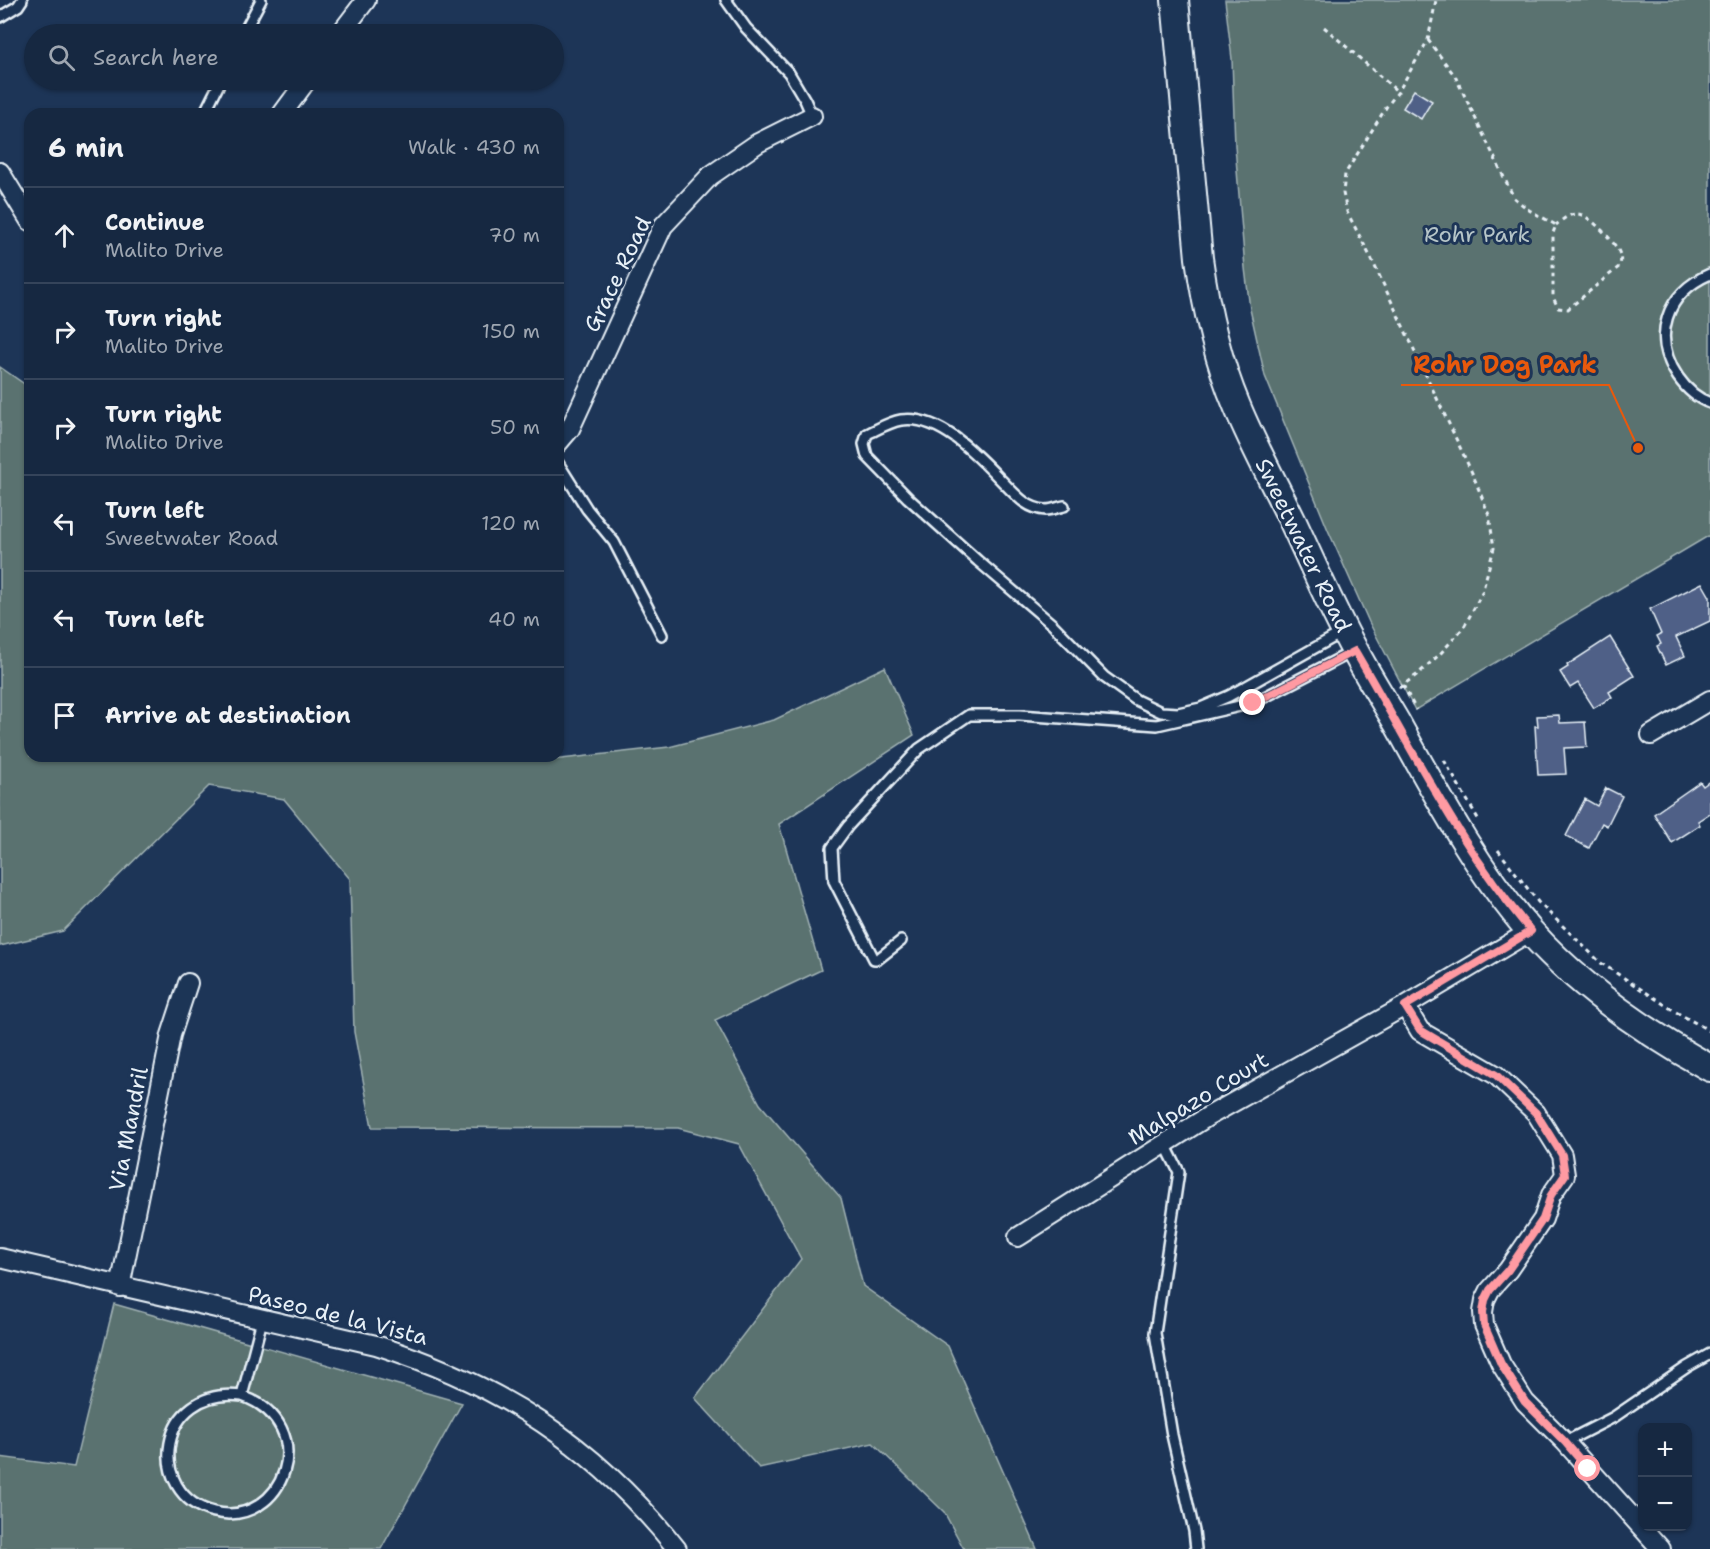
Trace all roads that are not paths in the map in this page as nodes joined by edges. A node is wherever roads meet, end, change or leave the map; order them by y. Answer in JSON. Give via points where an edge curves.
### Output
{"nodes":[{"id":1,"x":22,"y":0,"type":"edge"},
{"id":2,"x":261,"y":0,"type":"edge"},
{"id":3,"x":366,"y":0,"type":"edge"},
{"id":4,"x":726,"y":0,"type":"edge"},
{"id":5,"x":1175,"y":0,"type":"edge"},
{"id":6,"x":0,"y":17,"type":"edge"},
{"id":7,"x":248,"y":24,"type":"edge"},
{"id":8,"x":348,"y":24,"type":"edge"},
{"id":9,"x":216,"y":90,"type":"edge"},
{"id":10,"x":300,"y":90,"type":"edge"},
{"id":11,"x":207,"y":108,"type":"edge"},
{"id":12,"x":286,"y":108,"type":"edge"},
{"id":13,"x":812,"y":116,"type":"joint"},
{"id":14,"x":0,"y":172,"type":"edge"},
{"id":15,"x":24,"y":211,"type":"edge"},
{"id":16,"x":1710,"y":274,"type":"edge"},
{"id":17,"x":1710,"y":403,"type":"edge"},
{"id":18,"x":564,"y":436,"type":"edge"},
{"id":19,"x":564,"y":473,"type":"edge"},
{"id":20,"x":1064,"y":506,"type":"dead end"},
{"id":21,"x":662,"y":635,"type":"dead end"},
{"id":22,"x":1350,"y":641,"type":"junction"},
{"id":23,"x":1710,"y":700,"type":"edge"},
{"id":24,"x":1651,"y":735,"type":"dead end"},
{"id":25,"x":1531,"y":931,"type":"junction"},
{"id":26,"x":901,"y":941,"type":"dead end"},
{"id":27,"x":188,"y":983,"type":"dead end"},
{"id":28,"x":1405,"y":1006,"type":"junction"},
{"id":29,"x":1710,"y":1068,"type":"edge"},
{"id":30,"x":1165,"y":1144,"type":"junction"},
{"id":31,"x":1018,"y":1237,"type":"dead end"},
{"id":32,"x":0,"y":1258,"type":"edge"},
{"id":33,"x":120,"y":1287,"type":"junction"},
{"id":34,"x":262,"y":1320,"type":"junction"},
{"id":35,"x":1710,"y":1354,"type":"edge"},
{"id":36,"x":242,"y":1395,"type":"junction"},
{"id":37,"x":1565,"y":1442,"type":"junction"},
{"id":38,"x":677,"y":1549,"type":"edge"},
{"id":39,"x":1196,"y":1549,"type":"edge"},
{"id":40,"x":1661,"y":1549,"type":"edge"}],
"edges":[{"from":1,"to":6,"type":"lane"},
{"from":2,"to":7,"type":"lane"},
{"from":3,"to":8,"type":"street"},
{"from":4,"to":13,"type":"lane","via":[[746,28],[789,73]]},
{"from":5,"to":22,"type":"main road","name":"Sweetwater Road","via":[[1199,258],[1218,352],[1237,407]]},
{"from":9,"to":11,"type":"lane"},
{"from":10,"to":12,"type":"street"},
{"from":13,"to":18,"type":"street","name":"Grace Road","via":[[758,143],[710,176],[663,226]]},
{"from":14,"to":15,"type":"street"},
{"from":16,"to":17,"type":"lane","via":[[1694,281],[1675,300],[1665,339],[1670,365],[1684,386],[1698,399]]},
{"from":19,"to":21,"type":"lane","via":[[614,542]]},
{"from":20,"to":22,"type":"lane","via":[[1047,510],[1031,506],[952,434],[928,422],[903,420],[867,434],[867,456],[908,498],[1053,624],[1104,677],[1161,712],[1201,708]]},
{"from":22,"to":25,"type":"main road","name":"Sweetwater Road","via":[[1472,852]]},
{"from":22,"to":26,"type":"lane","via":[[1253,703],[1157,725],[969,715],[919,749],[832,848],[834,881],[874,959]]},
{"from":23,"to":24,"type":"street"},
{"from":25,"to":28,"type":"street","name":"Malpazo Court"},
{"from":25,"to":29,"type":"main road","name":"Sweetwater Road","via":[[1556,958],[1611,1003]]},
{"from":27,"to":33,"type":"street","name":"Via Mandril","via":[[171,1035]]},
{"from":28,"to":30,"type":"street","name":"Malpazo Court"},
{"from":28,"to":37,"type":"street","via":[[1420,1030],[1496,1075],[1512,1090],[1536,1113],[1562,1155],[1565,1175],[1551,1195],[1543,1219],[1490,1290],[1483,1312],[1484,1325],[1501,1364],[1525,1402]]},
{"from":30,"to":31,"type":"street","name":"Malpazo Court"},
{"from":30,"to":39,"type":"lane","via":[[1179,1172],[1155,1333]]},
{"from":32,"to":33,"type":"street","name":"Paseo de la Vista"},
{"from":33,"to":34,"type":"street","name":"Paseo de la Vista"},
{"from":34,"to":36,"type":"lane"},
{"from":34,"to":38,"type":"street","name":"Paseo de la Vista","via":[[418,1358],[513,1404],[603,1469]]},
{"from":35,"to":37,"type":"lane","via":[[1614,1417]]},
{"from":36,"to":36,"type":"lane","via":[[215,1395],[202,1400],[182,1416],[170,1440],[170,1466],[181,1491],[214,1512],[228,1514],[254,1508],[274,1491],[286,1467],[288,1454],[282,1428],[265,1407]]},
{"from":37,"to":40,"type":"street"}]}
